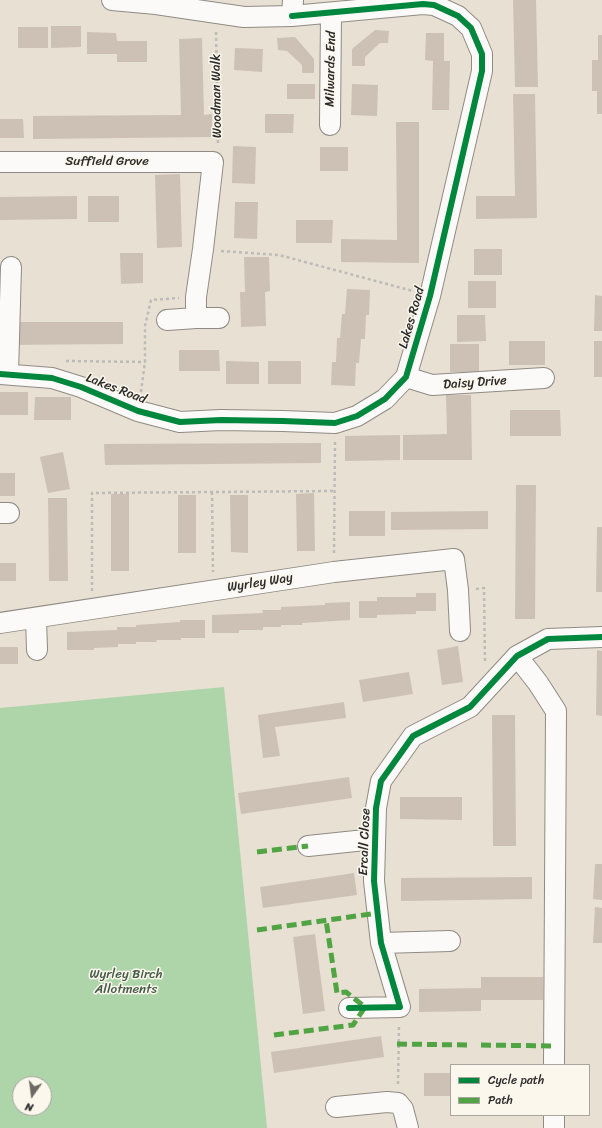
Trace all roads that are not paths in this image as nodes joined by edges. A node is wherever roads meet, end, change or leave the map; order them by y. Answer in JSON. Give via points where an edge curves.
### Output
{"nodes":[{"id":1,"x":112,"y":0,"type":"edge"},
{"id":2,"x":392,"y":4,"type":"edge"},
{"id":3,"x":293,"y":8,"type":"edge"},
{"id":4,"x":331,"y":13,"type":"junction"},
{"id":5,"x":330,"y":125,"type":"dead end"},
{"id":6,"x":0,"y":162,"type":"edge"},
{"id":7,"x":11,"y":267,"type":"dead end"},
{"id":8,"x":196,"y":318,"type":"junction"},
{"id":9,"x":219,"y":318,"type":"dead end"},
{"id":10,"x":167,"y":320,"type":"dead end"},
{"id":11,"x":4,"y":374,"type":"edge"},
{"id":12,"x":406,"y":377,"type":"junction"},
{"id":13,"x":544,"y":378,"type":"dead end"},
{"id":14,"x":36,"y":618,"type":"junction"},
{"id":15,"x":0,"y":623,"type":"edge"},
{"id":16,"x":460,"y":631,"type":"dead end"},
{"id":17,"x":602,"y":637,"type":"edge"},
{"id":18,"x":37,"y":650,"type":"dead end"},
{"id":19,"x":517,"y":656,"type":"junction"},
{"id":20,"x":375,"y":839,"type":"junction"},
{"id":21,"x":308,"y":846,"type":"dead end"},
{"id":22,"x":450,"y":941,"type":"dead end"},
{"id":23,"x":381,"y":943,"type":"junction"},
{"id":24,"x":349,"y":1008,"type":"dead end"},
{"id":25,"x":554,"y":1064,"type":"edge"},
{"id":26,"x":336,"y":1107,"type":"dead end"},
{"id":27,"x":554,"y":1116,"type":"edge"},
{"id":28,"x":408,"y":1128,"type":"edge"},
{"id":29,"x":554,"y":1128,"type":"edge"}],
"edges":[{"from":1,"to":3,"type":"street","name":"Lakes Road","via":[[244,17]]},
{"from":2,"to":4,"type":"street","name":"Lakes Road"},
{"from":2,"to":12,"type":"street","name":"Lakes Road","via":[[434,5],[458,16],[471,28],[482,54],[482,71],[430,296]]},
{"from":3,"to":4,"type":"street","name":"Lakes Road"},
{"from":4,"to":5,"type":"street","name":"Milwards End"},
{"from":6,"to":8,"type":"street","name":"Suffield Grove","via":[[213,162],[196,297]]},
{"from":7,"to":11,"type":"street"},
{"from":8,"to":9,"type":"street"},
{"from":8,"to":10,"type":"street"},
{"from":11,"to":12,"type":"street","name":"Lakes Road","via":[[52,378],[138,411],[180,422],[237,420],[335,423],[357,416],[385,399]]},
{"from":12,"to":13,"type":"street","name":"Daisy Drive","via":[[432,385]]},
{"from":14,"to":15,"type":"street","name":"Wyrley Way"},
{"from":14,"to":16,"type":"street","name":"Wyrley Way","via":[[334,572],[454,559]]},
{"from":14,"to":18,"type":"street"},
{"from":17,"to":19,"type":"street","name":"Ercall Close","via":[[548,639]]},
{"from":19,"to":20,"type":"street","name":"Ercall Close","via":[[470,707],[413,736],[381,781],[376,808]]},
{"from":19,"to":25,"type":"street","via":[[556,711]]},
{"from":20,"to":21,"type":"street"},
{"from":20,"to":23,"type":"street","name":"Ercall Close","via":[[374,881]]},
{"from":22,"to":23,"type":"street"},
{"from":23,"to":24,"type":"street","name":"Ercall Close","via":[[400,1007]]},
{"from":26,"to":28,"type":"street","via":[[398,1103],[404,1109]]},
{"from":27,"to":29,"type":"street"}]}
